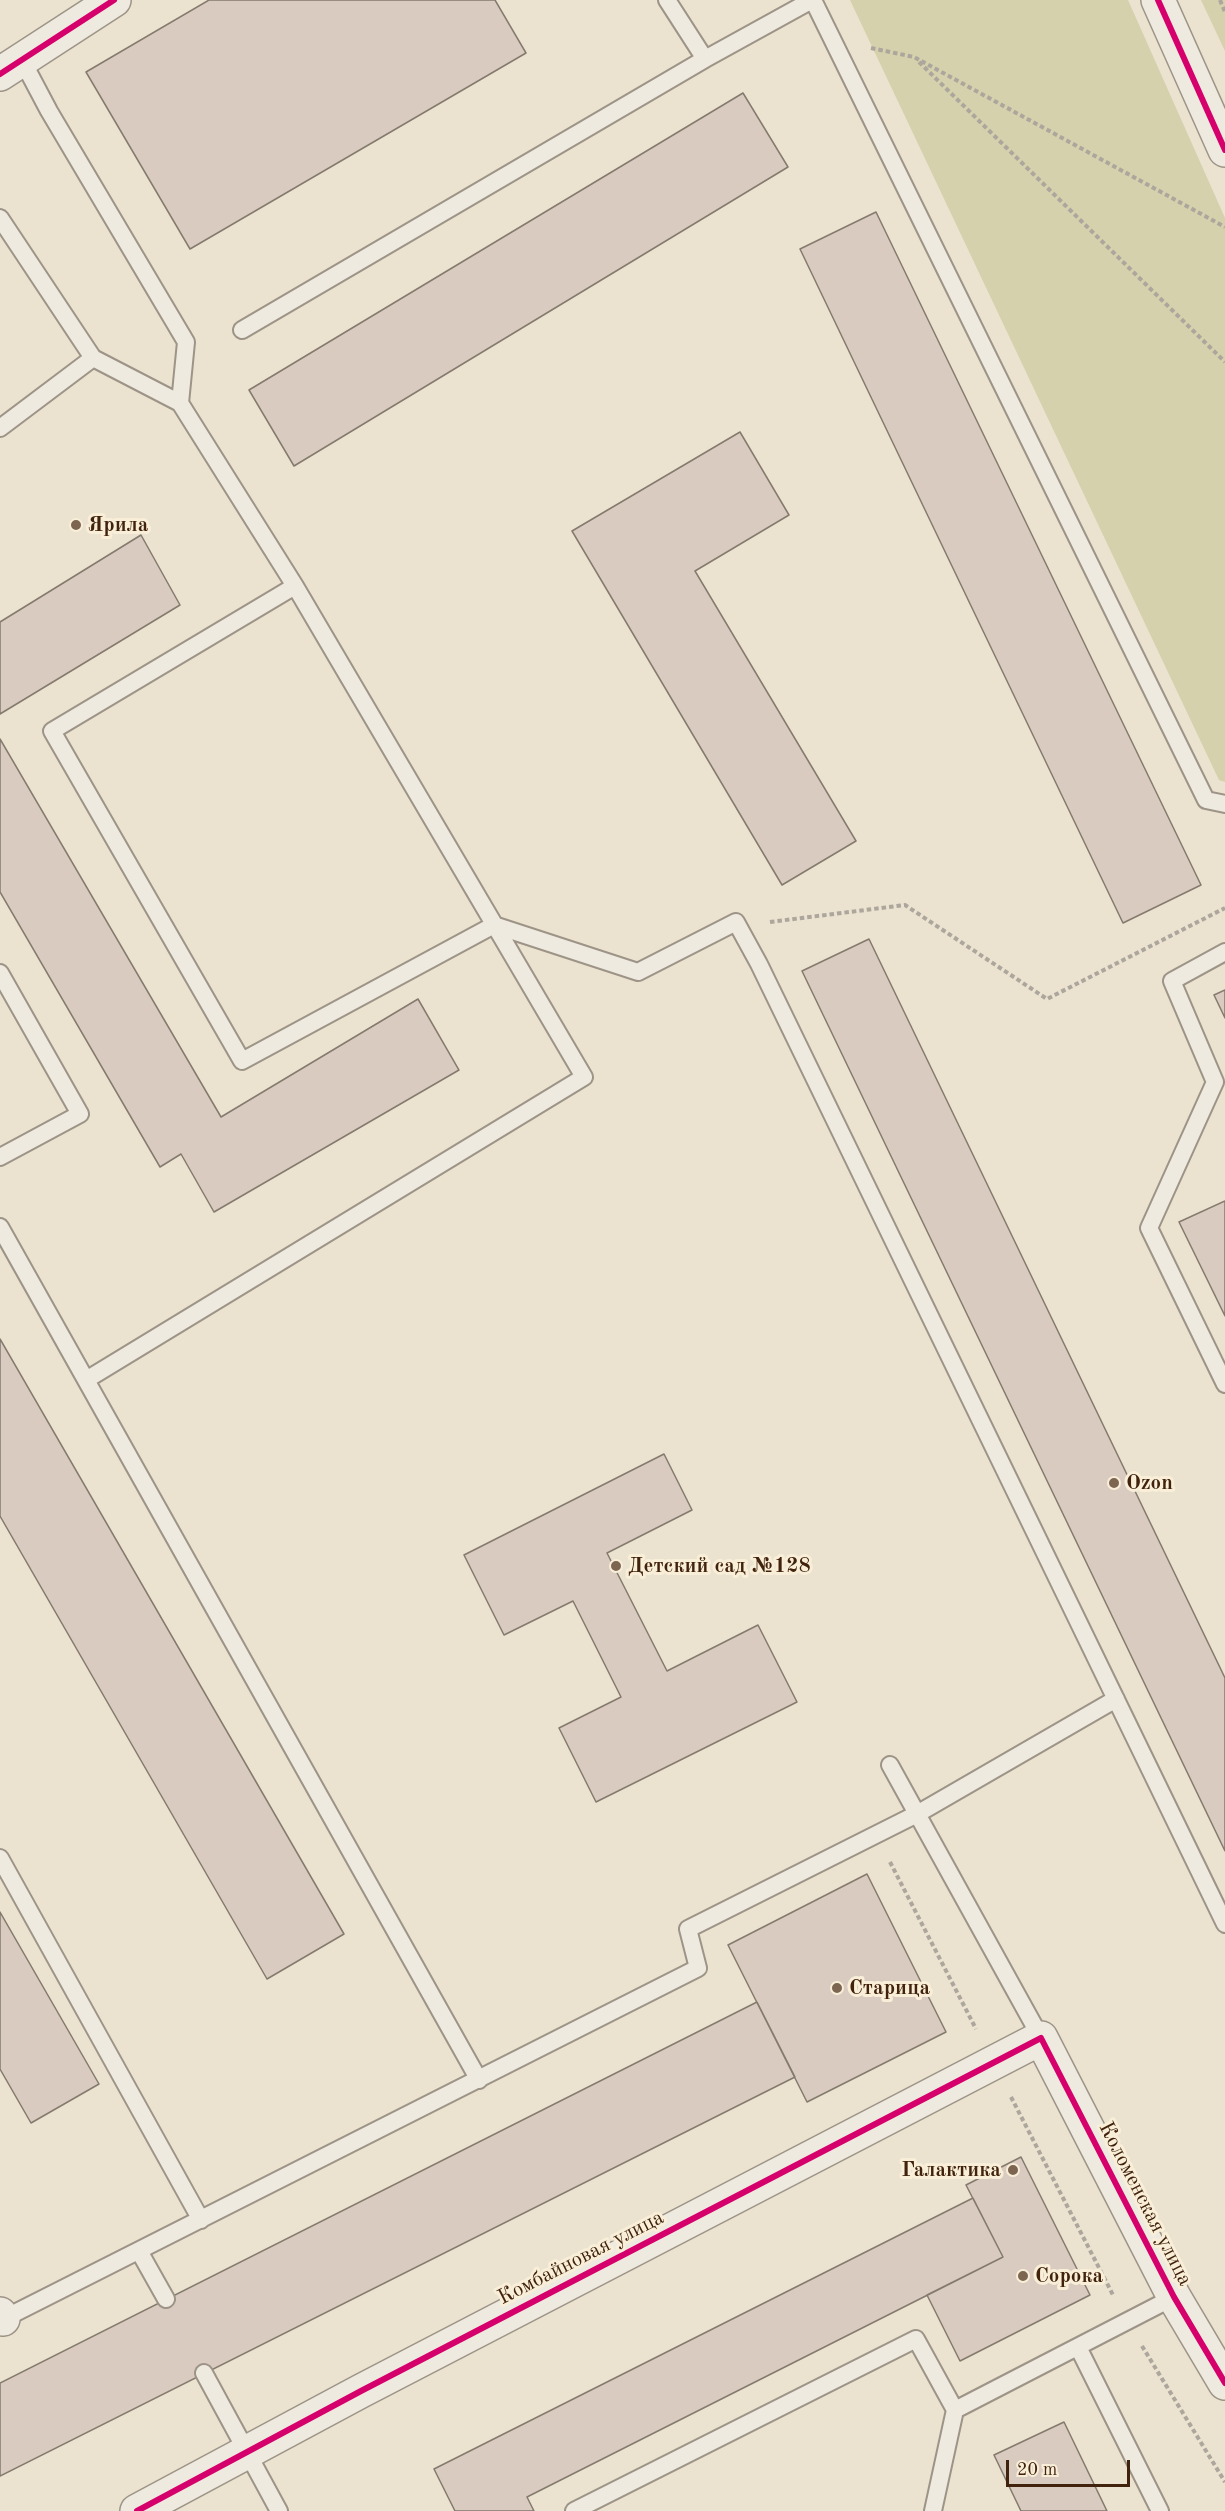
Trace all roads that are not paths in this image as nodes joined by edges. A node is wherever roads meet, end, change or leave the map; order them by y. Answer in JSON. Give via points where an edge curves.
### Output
{"nodes":[{"id":1,"x":114,"y":0,"type":"edge"},
{"id":2,"x":667,"y":0,"type":"edge"},
{"id":3,"x":812,"y":0,"type":"edge"},
{"id":4,"x":1158,"y":0,"type":"edge"},
{"id":5,"x":705,"y":58,"type":"junction"},
{"id":6,"x":11,"y":67,"type":"edge"},
{"id":7,"x":1225,"y":150,"type":"edge"},
{"id":8,"x":0,"y":218,"type":"edge"},
{"id":9,"x":242,"y":330,"type":"dead end"},
{"id":10,"x":93,"y":358,"type":"junction"},
{"id":11,"x":180,"y":403,"type":"junction"},
{"id":12,"x":0,"y":428,"type":"edge"},
{"id":13,"x":295,"y":586,"type":"junction"},
{"id":14,"x":1225,"y":804,"type":"edge"},
{"id":15,"x":494,"y":925,"type":"junction"},
{"id":16,"x":1225,"y":952,"type":"edge"},
{"id":17,"x":0,"y":973,"type":"edge"},
{"id":18,"x":0,"y":1158,"type":"edge"},
{"id":19,"x":0,"y":1227,"type":"edge"},
{"id":20,"x":86,"y":1380,"type":"junction"},
{"id":21,"x":1225,"y":1383,"type":"edge"},
{"id":22,"x":1116,"y":1699,"type":"junction"},
{"id":23,"x":891,"y":1765,"type":"dead end"},
{"id":24,"x":917,"y":1814,"type":"junction"},
{"id":25,"x":0,"y":1858,"type":"edge"},
{"id":26,"x":1225,"y":1924,"type":"edge"},
{"id":27,"x":1041,"y":2038,"type":"junction"},
{"id":28,"x":479,"y":2080,"type":"junction"},
{"id":29,"x":201,"y":2220,"type":"junction"},
{"id":30,"x":139,"y":2251,"type":"junction"},
{"id":31,"x":1174,"y":2297,"type":"junction"},
{"id":32,"x":166,"y":2299,"type":"dead end"},
{"id":33,"x":1,"y":2317,"type":"edge"},
{"id":34,"x":1078,"y":2347,"type":"junction"},
{"id":35,"x":204,"y":2373,"type":"dead end"},
{"id":36,"x":1225,"y":2383,"type":"edge"},
{"id":37,"x":954,"y":2410,"type":"junction"},
{"id":38,"x":249,"y":2452,"type":"junction"},
{"id":39,"x":151,"y":2507,"type":"edge"},
{"id":40,"x":279,"y":2511,"type":"edge"},
{"id":41,"x":574,"y":2511,"type":"edge"},
{"id":42,"x":933,"y":2511,"type":"edge"},
{"id":43,"x":1160,"y":2511,"type":"edge"}],
"edges":[{"from":1,"to":6,"type":"street"},
{"from":2,"to":5,"type":"lane"},
{"from":3,"to":5,"type":"lane"},
{"from":3,"to":14,"type":"lane","via":[[1206,800]]},
{"from":4,"to":7,"type":"street"},
{"from":5,"to":9,"type":"lane"},
{"from":6,"to":11,"type":"lane","via":[[49,111],[186,342]]},
{"from":8,"to":10,"type":"lane"},
{"from":10,"to":11,"type":"lane"},
{"from":10,"to":12,"type":"lane"},
{"from":11,"to":13,"type":"lane"},
{"from":13,"to":15,"type":"lane"},
{"from":13,"to":15,"type":"lane","via":[[52,731],[242,1061]]},
{"from":15,"to":20,"type":"lane","via":[[584,1077]]},
{"from":15,"to":22,"type":"lane","via":[[638,972],[736,922]]},
{"from":16,"to":21,"type":"lane","via":[[1172,981],[1215,1082],[1149,1228]]},
{"from":17,"to":18,"type":"lane","via":[[80,1114]]},
{"from":19,"to":20,"type":"lane"},
{"from":20,"to":28,"type":"lane"},
{"from":22,"to":24,"type":"lane"},
{"from":22,"to":26,"type":"lane"},
{"from":23,"to":24,"type":"lane"},
{"from":24,"to":27,"type":"lane"},
{"from":24,"to":28,"type":"lane","via":[[688,1929],[698,1968]]},
{"from":25,"to":29,"type":"lane"},
{"from":27,"to":31,"type":"street","name":"Коломенская улица"},
{"from":27,"to":38,"type":"street","name":"Комбайновая улица"},
{"from":28,"to":29,"type":"lane"},
{"from":29,"to":30,"type":"lane"},
{"from":30,"to":32,"type":"lane"},
{"from":30,"to":33,"type":"lane"},
{"from":31,"to":34,"type":"lane"},
{"from":31,"to":36,"type":"street","name":"Коломенская улица"},
{"from":34,"to":37,"type":"lane"},
{"from":34,"to":43,"type":"lane"},
{"from":35,"to":38,"type":"lane"},
{"from":37,"to":41,"type":"lane","via":[[916,2339]]},
{"from":37,"to":42,"type":"lane"},
{"from":38,"to":39,"type":"street","name":"Комбайновая улица"},
{"from":38,"to":40,"type":"lane"}]}
